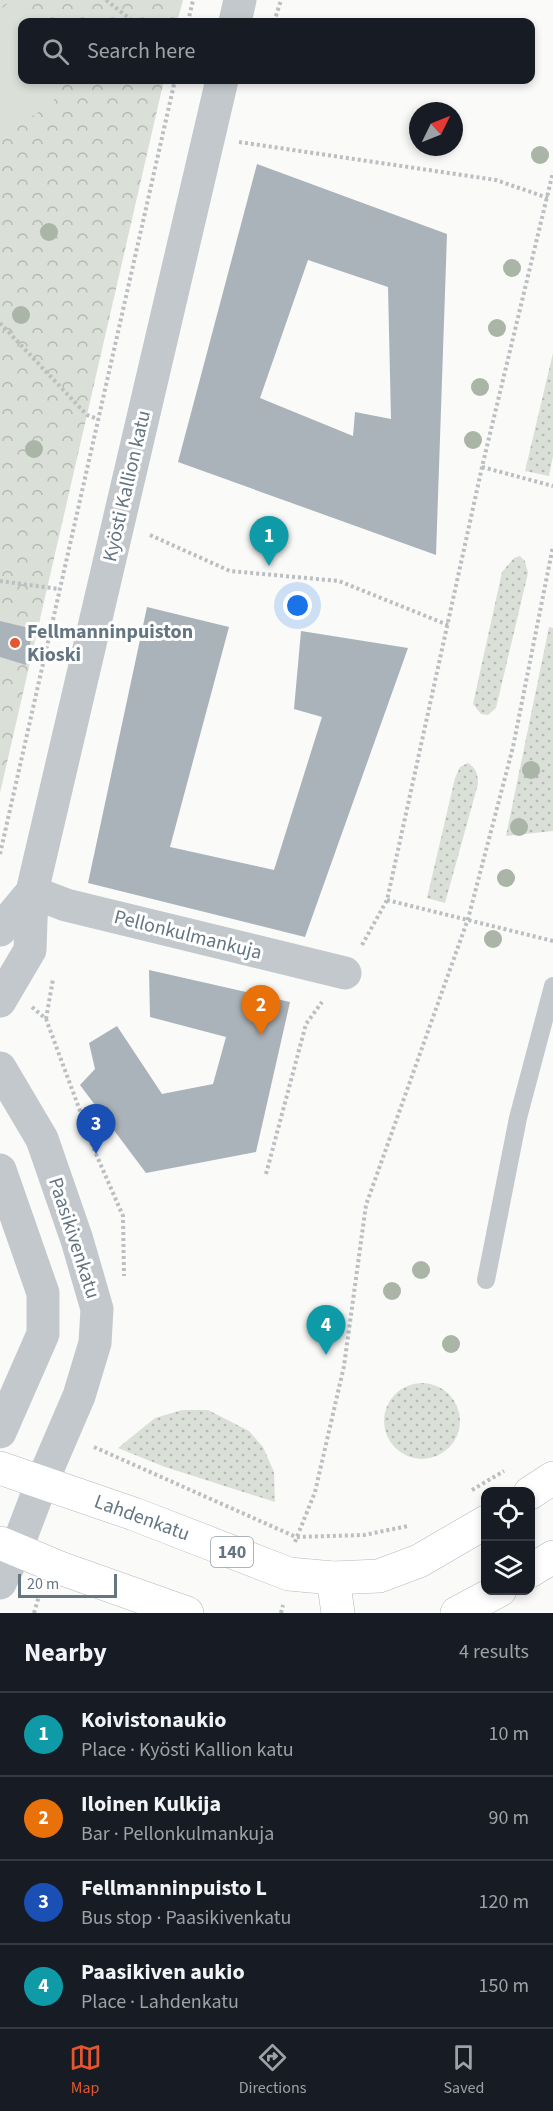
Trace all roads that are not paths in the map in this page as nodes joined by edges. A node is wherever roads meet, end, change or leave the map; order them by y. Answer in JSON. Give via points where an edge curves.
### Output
{"nodes":[{"id":1,"x":240,"y":0,"type":"edge"},
{"id":2,"x":236,"y":18,"type":"edge"},
{"id":3,"x":221,"y":84,"type":"edge"},
{"id":4,"x":32,"y":892,"type":"junction"},
{"id":5,"x":0,"y":930,"type":"edge"},
{"id":6,"x":345,"y":973,"type":"road end"},
{"id":7,"x":553,"y":986,"type":"edge"},
{"id":8,"x":0,"y":1001,"type":"edge"},
{"id":9,"x":0,"y":1068,"type":"edge"},
{"id":10,"x":0,"y":1170,"type":"edge"},
{"id":11,"x":486,"y":1280,"type":"dead end"},
{"id":12,"x":0,"y":1432,"type":"edge"},
{"id":13,"x":0,"y":1468,"type":"edge"},
{"id":14,"x":553,"y":1478,"type":"edge"},
{"id":15,"x":42,"y":1482,"type":"junction"},
{"id":16,"x":535,"y":1490,"type":"edge"},
{"id":17,"x":481,"y":1525,"type":"edge"},
{"id":18,"x":8,"y":1547,"type":"edge"},
{"id":19,"x":553,"y":1557,"type":"edge"},
{"id":20,"x":535,"y":1568,"type":"edge"},
{"id":21,"x":333,"y":1578,"type":"junction"},
{"id":22,"x":0,"y":1582,"type":"edge"},
{"id":23,"x":491,"y":1595,"type":"edge"},
{"id":24,"x":180,"y":1610,"type":"edge"},
{"id":25,"x":338,"y":1613,"type":"edge"},
{"id":26,"x":457,"y":1613,"type":"edge"}],
"edges":[{"from":1,"to":2,"type":"street"},
{"from":3,"to":4,"type":"street","name":"Kyösti Kallion katu"},
{"from":4,"to":5,"type":"street","name":"Kyösti Kallion katu"},
{"from":4,"to":6,"type":"street","name":"Pellonkulmankuja","via":[[77,908]]},
{"from":4,"to":8,"type":"street","name":"Kyösti Kallion katu","via":[[30,950]]},
{"from":7,"to":11,"type":"lane","via":[[518,1118]]},
{"from":9,"to":15,"type":"street","name":"Paasikivenkatu","via":[[42,1139],[97,1309],[95,1344],[79,1396]]},
{"from":10,"to":12,"type":"street","via":[[43,1293],[43,1334]]},
{"from":13,"to":15,"type":"main road","name":"Lahdenkatu","number":"140"},
{"from":14,"to":16,"type":"main road"},
{"from":15,"to":18,"type":"street","name":"Paasikivenkatu"},
{"from":15,"to":21,"type":"main road","name":"Lahdenkatu","number":"140","via":[[289,1574]]},
{"from":17,"to":21,"type":"main road","name":"Lahdenkatu","number":"140","via":[[419,1561],[379,1576]]},
{"from":18,"to":22,"type":"street","name":"Paasikivenkatu"},
{"from":18,"to":24,"type":"main road","via":[[50,1580]]},
{"from":19,"to":20,"type":"main road"},
{"from":21,"to":25,"type":"main road"},
{"from":23,"to":26,"type":"main road"}]}
